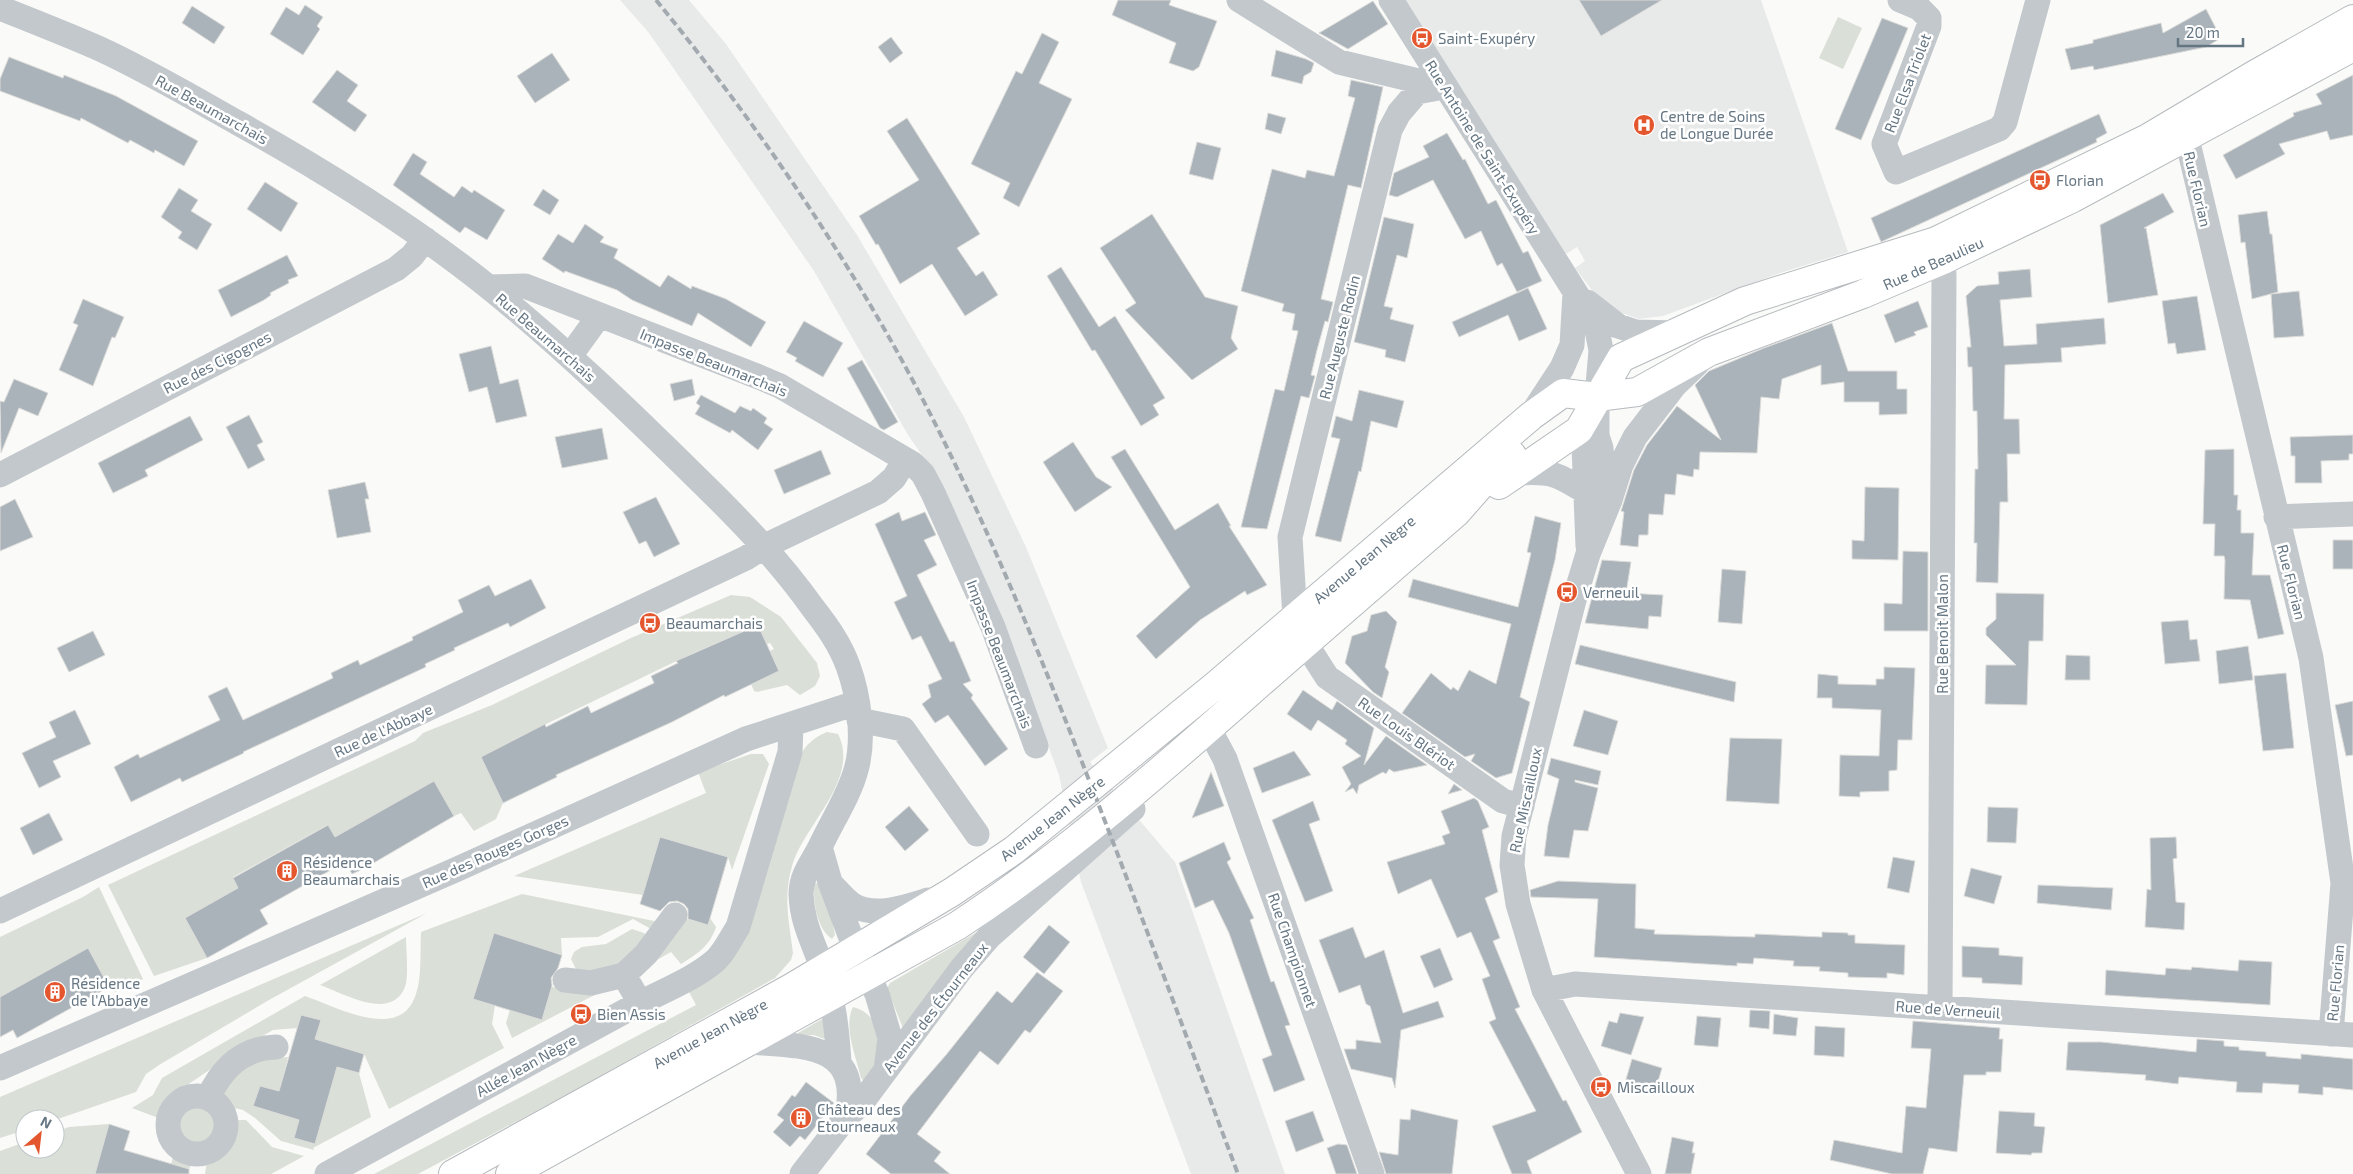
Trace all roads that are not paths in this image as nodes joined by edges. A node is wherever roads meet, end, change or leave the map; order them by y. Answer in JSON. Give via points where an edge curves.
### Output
{"nodes":[{"id":1,"x":1240,"y":0,"type":"edge"},
{"id":2,"x":1391,"y":0,"type":"edge"},
{"id":3,"x":1900,"y":0,"type":"edge"},
{"id":4,"x":2038,"y":0,"type":"edge"},
{"id":5,"x":0,"y":8,"type":"edge"},
{"id":6,"x":2353,"y":19,"type":"edge"},
{"id":7,"x":1420,"y":46,"type":"junction"},
{"id":8,"x":2353,"y":47,"type":"edge"},
{"id":9,"x":1338,"y":62,"type":"junction"},
{"id":10,"x":1444,"y":87,"type":"junction"},
{"id":11,"x":2184,"y":128,"type":"junction"},
{"id":12,"x":424,"y":239,"type":"junction"},
{"id":13,"x":1932,"y":249,"type":"junction"},
{"id":14,"x":489,"y":287,"type":"junction"},
{"id":15,"x":1575,"y":293,"type":"junction"},
{"id":16,"x":598,"y":316,"type":"junction"},
{"id":17,"x":1677,"y":333,"type":"junction"},
{"id":18,"x":1708,"y":352,"type":"junction"},
{"id":19,"x":570,"y":356,"type":"junction"},
{"id":20,"x":1596,"y":397,"type":"junction"},
{"id":21,"x":1531,"y":416,"type":"junction"},
{"id":22,"x":905,"y":460,"type":"junction"},
{"id":23,"x":1518,"y":472,"type":"junction"},
{"id":24,"x":0,"y":475,"type":"edge"},
{"id":25,"x":1586,"y":492,"type":"junction"},
{"id":26,"x":1610,"y":500,"type":"junction"},
{"id":27,"x":1456,"y":513,"type":"junction"},
{"id":28,"x":2353,"y":514,"type":"edge"},
{"id":29,"x":2276,"y":517,"type":"junction"},
{"id":30,"x":1598,"y":529,"type":"junction"},
{"id":31,"x":765,"y":546,"type":"junction"},
{"id":32,"x":1588,"y":554,"type":"junction"},
{"id":33,"x":1295,"y":618,"type":"junction"},
{"id":34,"x":1306,"y":644,"type":"junction"},
{"id":35,"x":857,"y":712,"type":"junction"},
{"id":36,"x":791,"y":725,"type":"junction"},
{"id":37,"x":1209,"y":729,"type":"junction"},
{"id":38,"x":1036,"y":746,"type":"dead end"},
{"id":39,"x":1165,"y":767,"type":"junction"},
{"id":40,"x":1522,"y":806,"type":"junction"},
{"id":41,"x":977,"y":834,"type":"dead end"},
{"id":42,"x":820,"y":847,"type":"junction"},
{"id":43,"x":830,"y":882,"type":"junction"},
{"id":44,"x":952,"y":892,"type":"junction"},
{"id":45,"x":0,"y":911,"type":"edge"},
{"id":46,"x":675,"y":915,"type":"dead end"},
{"id":47,"x":857,"y":949,"type":"junction"},
{"id":48,"x":823,"y":969,"type":"junction"},
{"id":49,"x":624,"y":975,"type":"junction"},
{"id":50,"x":869,"y":975,"type":"junction"},
{"id":51,"x":565,"y":980,"type":"dead end"},
{"id":52,"x":1544,"y":990,"type":"junction"},
{"id":53,"x":831,"y":997,"type":"junction"},
{"id":54,"x":640,"y":1003,"type":"junction"},
{"id":55,"x":1940,"y":1008,"type":"junction"},
{"id":56,"x":2342,"y":1034,"type":"edge"},
{"id":57,"x":750,"y":1042,"type":"junction"},
{"id":58,"x":276,"y":1047,"type":"dead end"},
{"id":59,"x":840,"y":1062,"type":"junction"},
{"id":60,"x":0,"y":1068,"type":"edge"},
{"id":61,"x":886,"y":1070,"type":"junction"},
{"id":62,"x":208,"y":1098,"type":"junction"},
{"id":63,"x":847,"y":1116,"type":"junction"},
{"id":64,"x":198,"y":1164,"type":"edge"},
{"id":65,"x":327,"y":1174,"type":"edge"},
{"id":66,"x":453,"y":1174,"type":"edge"},
{"id":67,"x":510,"y":1174,"type":"edge"},
{"id":68,"x":802,"y":1174,"type":"edge"},
{"id":69,"x":1372,"y":1174,"type":"edge"},
{"id":70,"x":1639,"y":1174,"type":"edge"}],
"edges":[{"from":1,"to":9,"type":"street"},
{"from":2,"to":7,"type":"street","name":"Rue Antoine de Saint-Exupéry"},
{"from":3,"to":4,"type":"street","name":"Rue Elsa Triolet","via":[[1919,8],[1929,18],[1929,26],[1884,144],[1896,172],[1999,129],[2005,122]]},
{"from":5,"to":12,"type":"street","name":"Rue Beaumarchais","via":[[98,48],[168,83],[284,149]]},
{"from":6,"to":11,"type":"main road","name":"Rue de Beaulieu"},
{"from":7,"to":9,"type":"street","via":[[1408,56],[1389,64]]},
{"from":7,"to":10,"type":"street","name":"Rue Antoine de Saint-Exupéry"},
{"from":8,"to":11,"type":"main road","name":"Rue de Beaulieu"},
{"from":9,"to":10,"type":"street"},
{"from":10,"to":15,"type":"street","name":"Rue Antoine de Saint-Exupéry"},
{"from":10,"to":33,"type":"street","name":"Rue Auguste Rodin","via":[[1417,92],[1399,113],[1390,130],[1290,537]]},
{"from":11,"to":13,"type":"main road","name":"Rue de Beaulieu","via":[[2073,198]]},
{"from":11,"to":29,"type":"street","name":"Rue Florian"},
{"from":12,"to":14,"type":"street","name":"Rue Beaumarchais"},
{"from":12,"to":24,"type":"street","name":"Rue des Cigognes","via":[[412,256],[396,269]]},
{"from":13,"to":17,"type":"main road","name":"Rue de Beaulieu","via":[[1745,301]]},
{"from":13,"to":18,"type":"main road","name":"Rue de Beaulieu","via":[[1863,294]]},
{"from":13,"to":20,"type":"main road","via":[[1759,316],[1673,354]]},
{"from":13,"to":55,"type":"street","name":"Rue Benoit Malon"},
{"from":14,"to":16,"type":"street","name":"Impasse Beaumarchais","via":[[525,286]]},
{"from":14,"to":19,"type":"street","name":"Rue Beaumarchais"},
{"from":15,"to":17,"type":"street","name":"Rue de Beaulieu","via":[[1618,326],[1636,332]]},
{"from":15,"to":20,"type":"street","name":"Rue Antoine de Saint-Exupéry","via":[[1596,325],[1601,350]]},
{"from":15,"to":21,"type":"street","via":[[1572,345],[1562,368]]},
{"from":16,"to":19,"type":"street"},
{"from":16,"to":22,"type":"street","name":"Impasse Beaumarchais","via":[[780,386]]},
{"from":17,"to":20,"type":"main road","name":"Rue de Beaulieu","via":[[1621,358]]},
{"from":18,"to":20,"type":"main road","name":"Rue de Beaulieu","via":[[1637,392]]},
{"from":18,"to":26,"type":"street","via":[[1676,385],[1635,437]]},
{"from":19,"to":31,"type":"street","name":"Rue Beaumarchais"},
{"from":20,"to":21,"type":"main road","name":"Avenue Jean Nègre","via":[[1562,394]]},
{"from":20,"to":23,"type":"main road","name":"Avenue Jean Nègre","via":[[1579,430]]},
{"from":20,"to":25,"type":"street","via":[[1584,446]]},
{"from":20,"to":26,"type":"street","via":[[1613,424],[1616,442]]},
{"from":20,"to":27,"type":"main road","name":"Avenue Jean Nègre","via":[[1560,412],[1492,472]]},
{"from":20,"to":30,"type":"street","via":[[1603,476]]},
{"from":21,"to":33,"type":"main road","name":"Avenue Jean Nègre"},
{"from":22,"to":31,"type":"street","via":[[894,478],[878,492]]},
{"from":22,"to":38,"type":"street","name":"Impasse Beaumarchais","via":[[923,474],[933,493],[993,627]]},
{"from":23,"to":25,"type":"street","via":[[1545,472],[1559,476]]},
{"from":23,"to":27,"type":"main road","name":"Avenue Jean Nègre"},
{"from":25,"to":32,"type":"street"},
{"from":26,"to":30,"type":"street","name":"Rue Miscailloux"},
{"from":27,"to":34,"type":"main road","name":"Avenue Jean Nègre"},
{"from":28,"to":29,"type":"street"},
{"from":29,"to":56,"type":"street","name":"Rue Florian","via":[[2311,658],[2343,883]]},
{"from":30,"to":32,"type":"street","name":"Rue Miscailloux"},
{"from":31,"to":35,"type":"street","name":"Rue Beaumarchais","via":[[832,634],[848,667]]},
{"from":31,"to":45,"type":"street","name":"Rue de l'Abbaye","via":[[746,558]]},
{"from":32,"to":40,"type":"street","name":"Rue Miscailloux"},
{"from":33,"to":44,"type":"main road","name":"Avenue Jean Nègre","via":[[1077,800],[1014,850]]},
{"from":34,"to":37,"type":"main road","name":"Avenue Jean Nègre"},
{"from":34,"to":40,"type":"street","name":"Rue Louis Blériot","via":[[1327,677],[1504,801]]},
{"from":35,"to":36,"type":"street","name":"Rue des Rouges Gorges"},
{"from":35,"to":41,"type":"street","via":[[903,729]]},
{"from":35,"to":42,"type":"street","name":"Rue Beaumarchais","via":[[861,738],[857,770]]},
{"from":36,"to":54,"type":"street","name":"Allée Jean Nègre","via":[[790,752],[738,927],[715,960],[684,982]]},
{"from":36,"to":60,"type":"street","name":"Rue des Rouges Gorges","via":[[746,740]]},
{"from":37,"to":39,"type":"main road","name":"Avenue Jean Nègre"},
{"from":37,"to":69,"type":"street","name":"Rue Championnet","via":[[1226,759]]},
{"from":39,"to":50,"type":"main road","name":"Avenue Jean Nègre","via":[[1064,851],[1011,890],[957,926]]},
{"from":39,"to":61,"type":"street","name":"Avenue des Étourneaux","via":[[1130,812],[989,937]]},
{"from":40,"to":52,"type":"street","name":"Rue Miscailloux","via":[[1514,836],[1512,866],[1518,904]]},
{"from":42,"to":43,"type":"street"},
{"from":42,"to":48,"type":"street","name":"Rue Beaumarchais","via":[[805,871],[801,891],[806,928]]},
{"from":43,"to":44,"type":"street","via":[[852,905],[870,910],[898,909]]},
{"from":43,"to":47,"type":"street"},
{"from":44,"to":47,"type":"main road","name":"Avenue Jean Nègre"},
{"from":46,"to":49,"type":"street","via":[[646,954]]},
{"from":47,"to":48,"type":"main road","name":"Avenue Jean Nègre"},
{"from":47,"to":50,"type":"street"},
{"from":48,"to":53,"type":"street","name":"Rue Beaumarchais"},
{"from":48,"to":66,"type":"main road","name":"Avenue Jean Nègre"},
{"from":49,"to":51,"type":"street","via":[[592,983]]},
{"from":49,"to":54,"type":"street"},
{"from":50,"to":53,"type":"main road","name":"Avenue Jean Nègre"},
{"from":50,"to":61,"type":"street","via":[[890,1038]]},
{"from":52,"to":55,"type":"street","name":"Rue de Verneuil","via":[[1575,984]]},
{"from":52,"to":70,"type":"street","name":"Rue Miscailloux"},
{"from":53,"to":57,"type":"main road","name":"Avenue Jean Nègre"},
{"from":53,"to":59,"type":"street","name":"Rue Beaumarchais"},
{"from":54,"to":65,"type":"street","name":"Allée Jean Nègre"},
{"from":55,"to":56,"type":"street","name":"Rue de Verneuil"},
{"from":57,"to":59,"type":"street","via":[[812,1049]]},
{"from":57,"to":67,"type":"main road","name":"Avenue Jean Nègre"},
{"from":58,"to":62,"type":"street","via":[[260,1047],[225,1069]]},
{"from":59,"to":63,"type":"street","name":"Rue Beaumarchais","via":[[849,1080],[851,1097]]},
{"from":61,"to":63,"type":"street","name":"Avenue des Étourneaux","via":[[860,1105]]},
{"from":62,"to":64,"type":"street","via":[[222,1110],[226,1128],[217,1146]]},
{"from":62,"to":64,"type":"street","via":[[190,1096],[181,1100],[174,1106],[168,1124],[169,1133],[180,1149],[189,1153]]},
{"from":63,"to":68,"type":"street","name":"Avenue des Étourneaux"}]}
